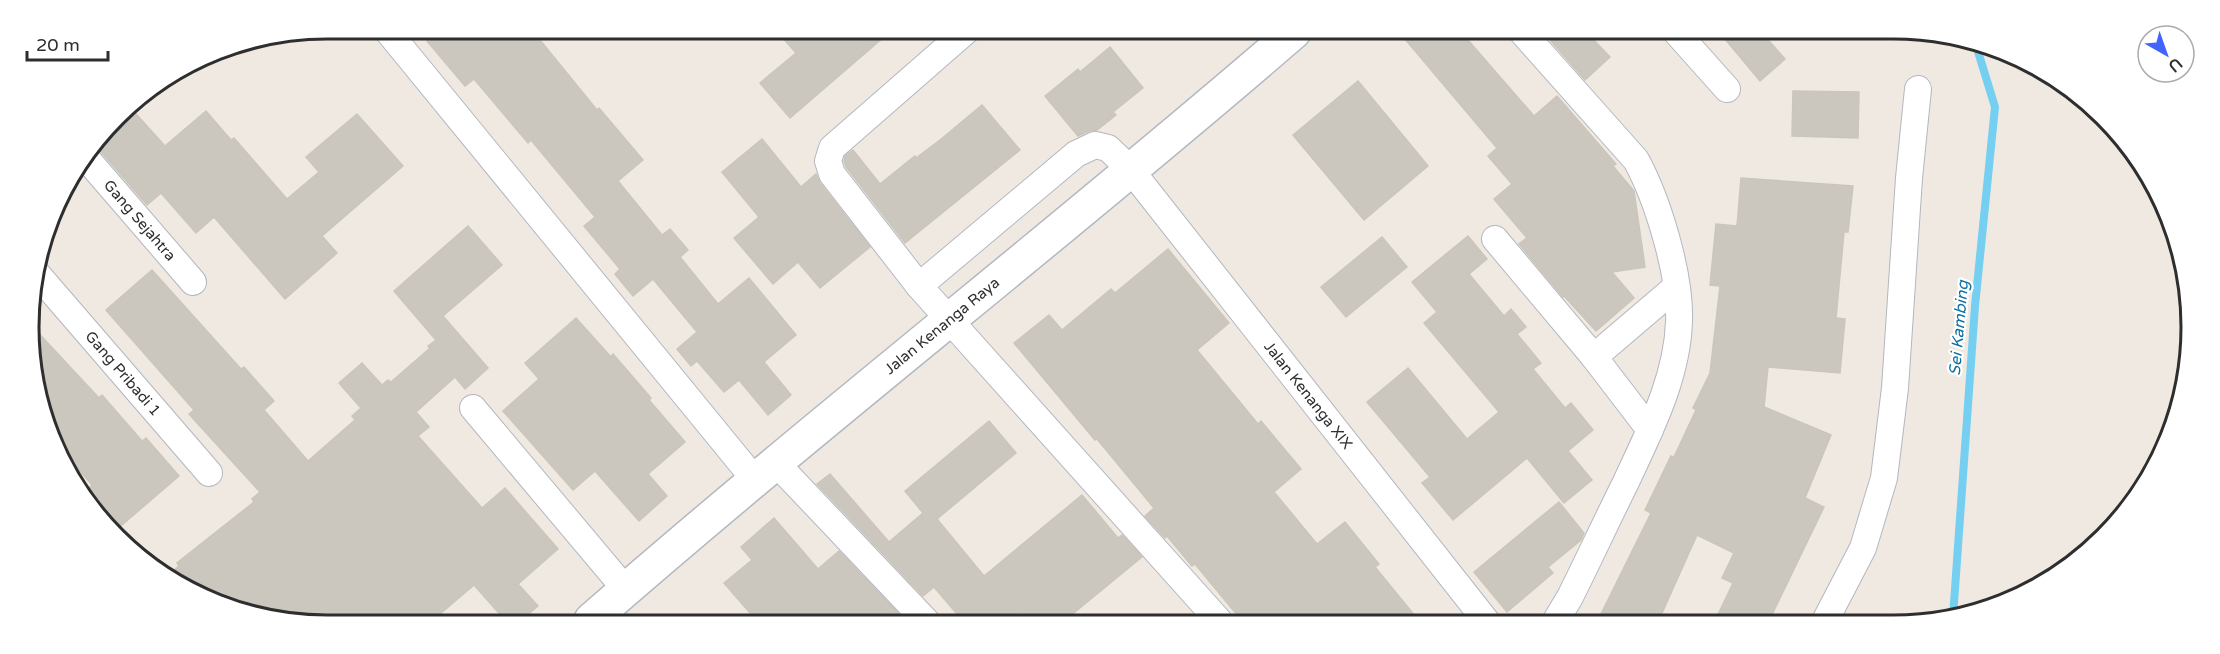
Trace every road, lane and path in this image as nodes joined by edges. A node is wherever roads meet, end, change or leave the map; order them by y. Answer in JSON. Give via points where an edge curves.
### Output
{"nodes":[{"id":1,"x":395,"y":39,"type":"edge"},
{"id":2,"x":957,"y":39,"type":"edge"},
{"id":3,"x":1286,"y":39,"type":"edge"},
{"id":4,"x":1528,"y":39,"type":"edge"},
{"id":5,"x":1682,"y":39,"type":"edge"},
{"id":6,"x":1727,"y":89,"type":"dead end"},
{"id":7,"x":1918,"y":89,"type":"dead end"},
{"id":8,"x":91,"y":163,"type":"edge"},
{"id":9,"x":1130,"y":169,"type":"junction"},
{"id":10,"x":1495,"y":239,"type":"dead end"},
{"id":11,"x":43,"y":281,"type":"edge"},
{"id":12,"x":193,"y":282,"type":"dead end"},
{"id":13,"x":919,"y":286,"type":"junction"},
{"id":14,"x":1676,"y":287,"type":"junction"},
{"id":15,"x":950,"y":321,"type":"junction"},
{"id":16,"x":1594,"y":357,"type":"junction"},
{"id":17,"x":473,"y":408,"type":"dead end"},
{"id":18,"x":1650,"y":430,"type":"junction"},
{"id":19,"x":766,"y":472,"type":"junction"},
{"id":20,"x":209,"y":473,"type":"dead end"},
{"id":21,"x":626,"y":590,"type":"junction"},
{"id":22,"x":597,"y":615,"type":"edge"},
{"id":23,"x":920,"y":615,"type":"edge"},
{"id":24,"x":1214,"y":615,"type":"edge"},
{"id":25,"x":1481,"y":615,"type":"edge"},
{"id":26,"x":1559,"y":615,"type":"edge"},
{"id":27,"x":1828,"y":615,"type":"edge"}],
"edges":[{"from":1,"to":19,"type":"street"},
{"from":2,"to":13,"type":"street","via":[[832,148],[828,161],[832,174]]},
{"from":3,"to":9,"type":"street","name":"Jalan Kenanga Raya"},
{"from":4,"to":14,"type":"street","via":[[1636,160],[1662,224]]},
{"from":5,"to":6,"type":"street"},
{"from":7,"to":27,"type":"street","via":[[1895,388],[1884,478],[1863,548]]},
{"from":8,"to":12,"type":"street","name":"Gang Sejahtra"},
{"from":9,"to":13,"type":"street","name":"Jalan Kenanga XIX","via":[[1108,148],[1095,145],[1076,154]]},
{"from":9,"to":15,"type":"street","name":"Jalan Kenanga Raya"},
{"from":9,"to":25,"type":"street","name":"Jalan Kenanga XIX"},
{"from":10,"to":16,"type":"street"},
{"from":11,"to":20,"type":"street","name":"Gang Pribadi 1"},
{"from":13,"to":15,"type":"street"},
{"from":14,"to":16,"type":"street"},
{"from":14,"to":18,"type":"street","via":[[1679,322],[1673,360]]},
{"from":15,"to":19,"type":"street","name":"Jalan Kenanga Raya"},
{"from":15,"to":24,"type":"street"},
{"from":16,"to":18,"type":"street"},
{"from":17,"to":21,"type":"street"},
{"from":18,"to":26,"type":"street"},
{"from":19,"to":21,"type":"street","name":"Jalan Kenanga Raya"},
{"from":19,"to":23,"type":"street"},
{"from":21,"to":22,"type":"street","name":"Jalan Kenanga Raya"}]}
